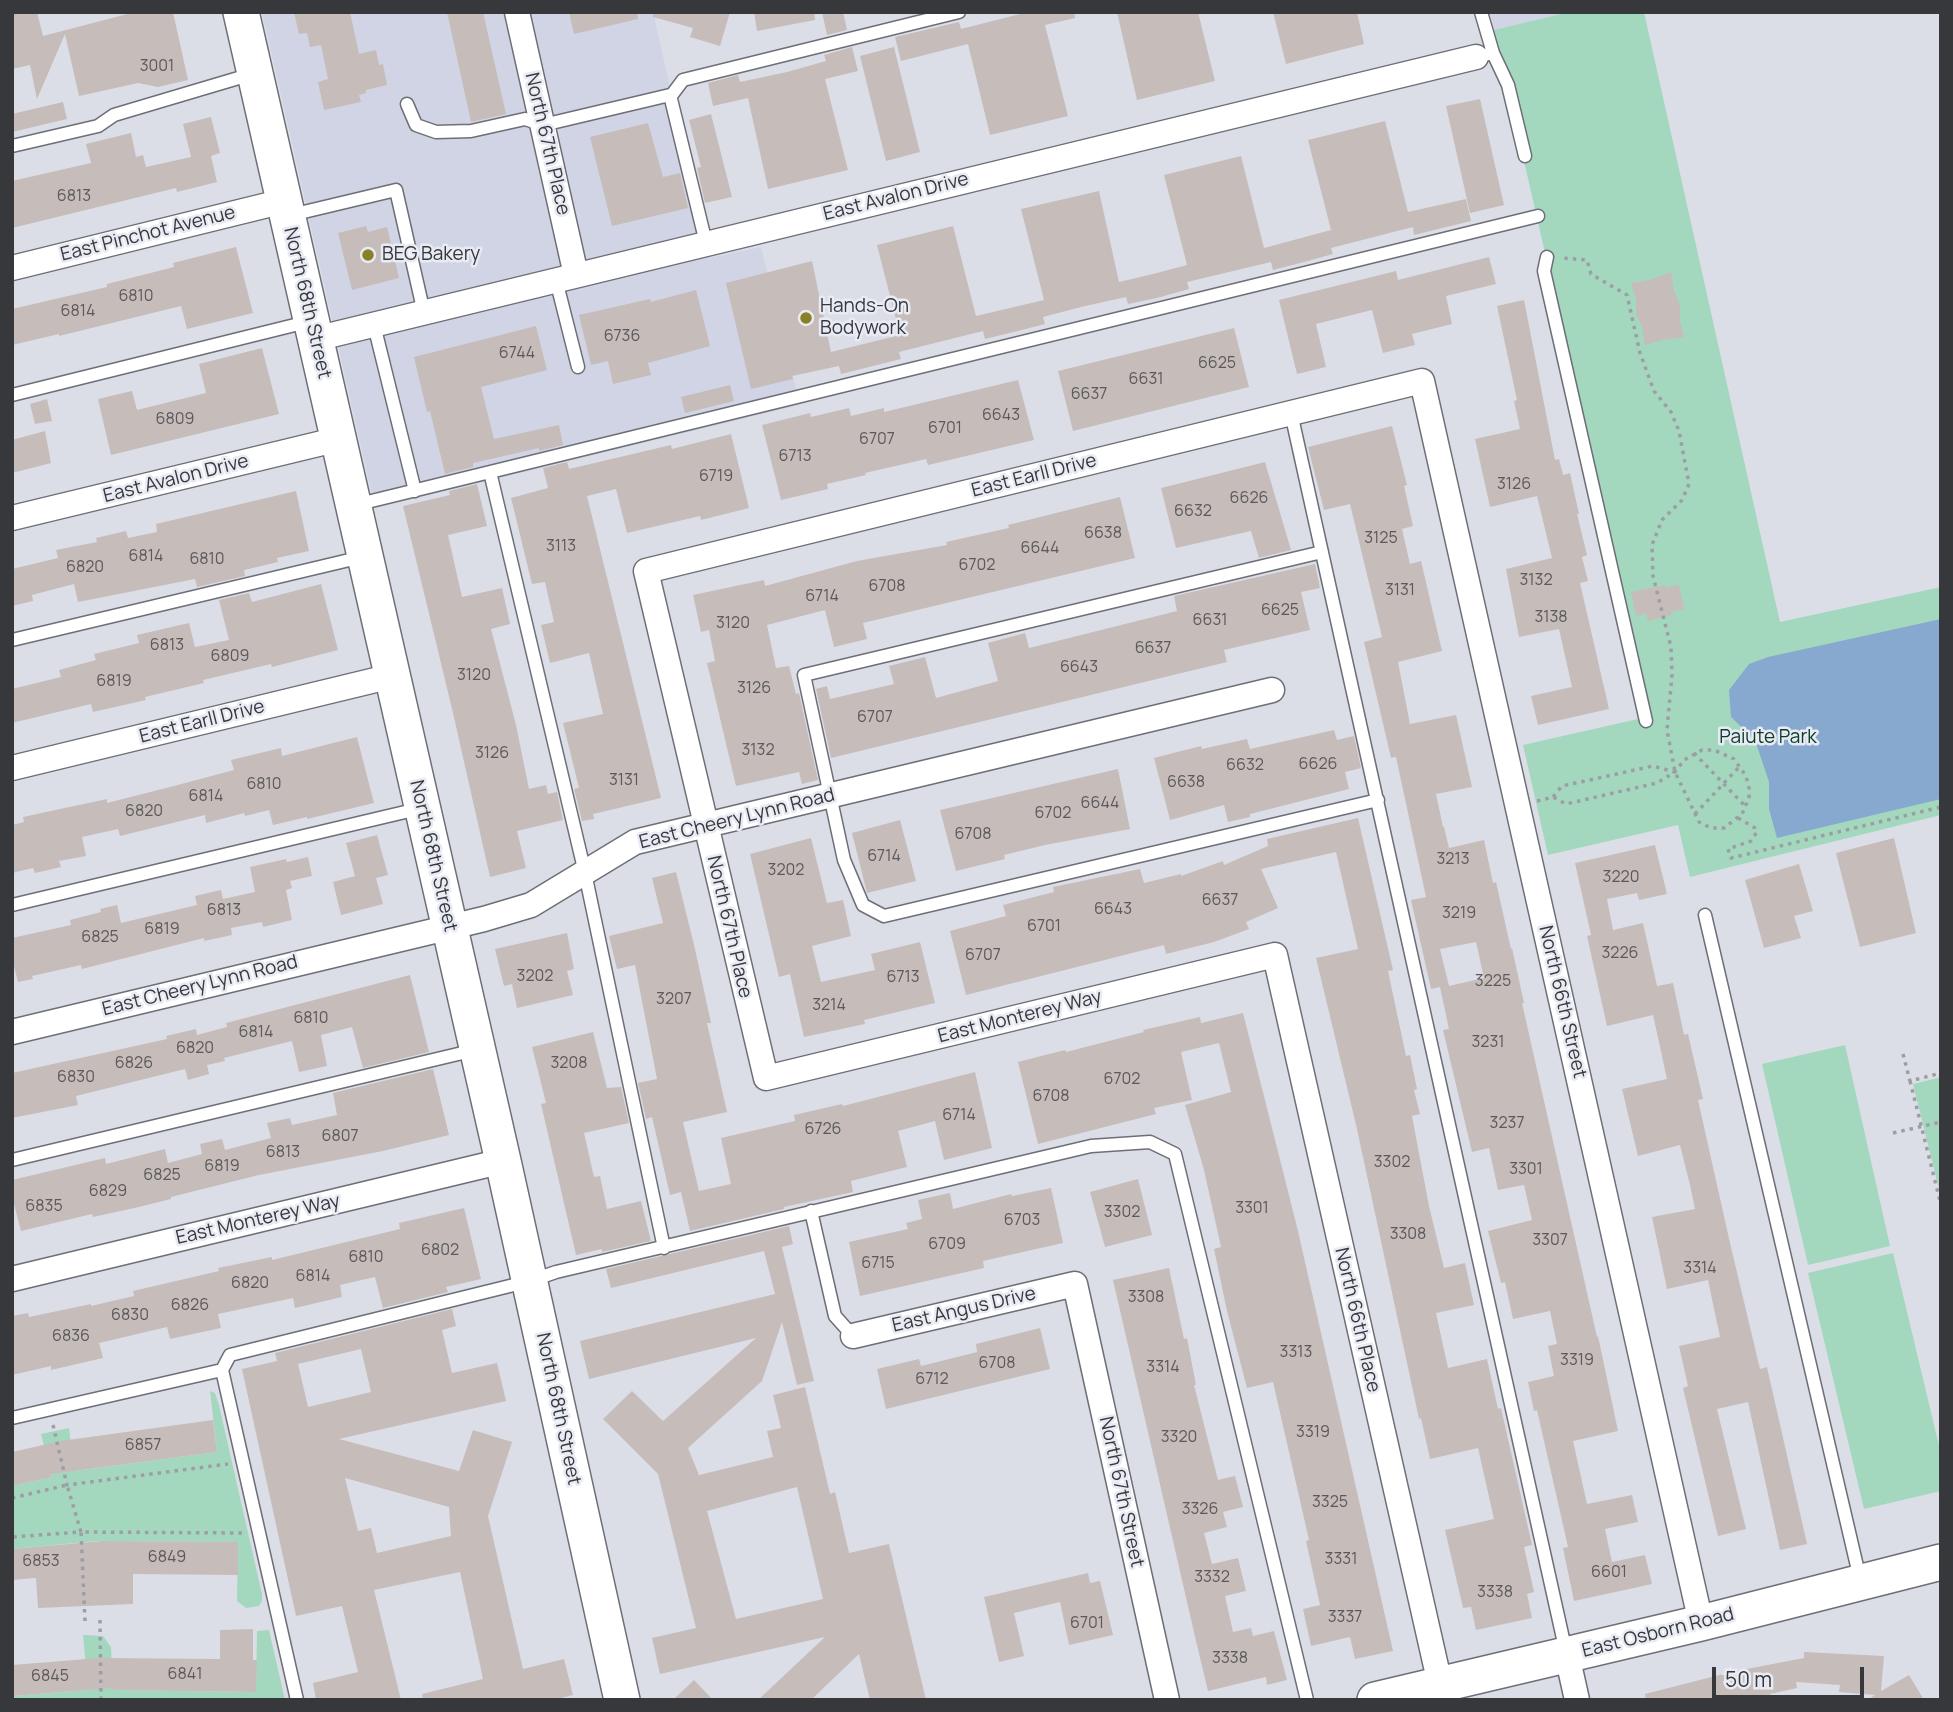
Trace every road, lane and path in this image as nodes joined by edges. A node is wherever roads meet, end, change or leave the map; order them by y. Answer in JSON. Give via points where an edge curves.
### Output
{"nodes":[{"id":1,"x":241,"y":12,"type":"edge"},
{"id":2,"x":517,"y":12,"type":"edge"},
{"id":3,"x":959,"y":12,"type":"edge"},
{"id":4,"x":1481,"y":12,"type":"edge"},
{"id":5,"x":1485,"y":55,"type":"junction"},
{"id":6,"x":255,"y":73,"type":"junction"},
{"id":7,"x":671,"y":96,"type":"junction"},
{"id":8,"x":407,"y":104,"type":"dead end"},
{"id":9,"x":543,"y":125,"type":"junction"},
{"id":10,"x":12,"y":146,"type":"edge"},
{"id":11,"x":1525,"y":156,"type":"dead end"},
{"id":12,"x":286,"y":208,"type":"junction"},
{"id":13,"x":1538,"y":216,"type":"dead end"},
{"id":14,"x":706,"y":243,"type":"junction"},
{"id":15,"x":1547,"y":257,"type":"joint"},
{"id":16,"x":12,"y":268,"type":"edge"},
{"id":17,"x":566,"y":277,"type":"junction"},
{"id":18,"x":424,"y":313,"type":"junction"},
{"id":19,"x":374,"y":325,"type":"junction"},
{"id":20,"x":313,"y":330,"type":"junction"},
{"id":21,"x":578,"y":367,"type":"dead end"},
{"id":22,"x":1422,"y":381,"type":"joint"},
{"id":23,"x":12,"y":395,"type":"edge"},
{"id":24,"x":1291,"y":413,"type":"junction"},
{"id":25,"x":339,"y":439,"type":"junction"},
{"id":26,"x":490,"y":472,"type":"junction"},
{"id":27,"x":415,"y":491,"type":"junction"},
{"id":28,"x":354,"y":506,"type":"junction"},
{"id":29,"x":12,"y":518,"type":"edge"},
{"id":30,"x":1322,"y":552,"type":"junction"},
{"id":31,"x":366,"y":556,"type":"junction"},
{"id":32,"x":646,"y":571,"type":"joint"},
{"id":33,"x":12,"y":640,"type":"edge"},
{"id":34,"x":392,"y":677,"type":"junction"},
{"id":35,"x":1272,"y":690,"type":"dead end"},
{"id":36,"x":1646,"y":721,"type":"dead end"},
{"id":37,"x":1693,"y":753,"type":"junction"},
{"id":38,"x":1740,"y":765,"type":"junction"},
{"id":39,"x":12,"y":768,"type":"edge"},
{"id":40,"x":1675,"y":772,"type":"junction"},
{"id":41,"x":1723,"y":783,"type":"junction"},
{"id":42,"x":830,"y":795,"type":"junction"},
{"id":43,"x":1378,"y":800,"type":"junction"},
{"id":44,"x":422,"y":807,"type":"junction"},
{"id":45,"x":1745,"y":807,"type":"junction"},
{"id":46,"x":1941,"y":807,"type":"edge"},
{"id":47,"x":1695,"y":814,"type":"junction"},
{"id":48,"x":1738,"y":818,"type":"junction"},
{"id":49,"x":705,"y":825,"type":"junction"},
{"id":50,"x":585,"y":873,"type":"junction"},
{"id":51,"x":12,"y":905,"type":"edge"},
{"id":52,"x":1705,"y":915,"type":"dead end"},
{"id":53,"x":449,"y":926,"type":"junction"},
{"id":54,"x":1275,"y":956,"type":"joint"},
{"id":55,"x":12,"y":1032,"type":"edge"},
{"id":56,"x":477,"y":1049,"type":"junction"},
{"id":57,"x":1903,"y":1054,"type":"dead end"},
{"id":58,"x":1941,"y":1073,"type":"edge"},
{"id":59,"x":766,"y":1078,"type":"joint"},
{"id":60,"x":1910,"y":1081,"type":"junction"},
{"id":61,"x":1941,"y":1122,"type":"edge"},
{"id":62,"x":1921,"y":1127,"type":"junction"},
{"id":63,"x":1893,"y":1133,"type":"dead end"},
{"id":64,"x":12,"y":1160,"type":"edge"},
{"id":65,"x":503,"y":1161,"type":"junction"},
{"id":66,"x":1941,"y":1205,"type":"edge"},
{"id":67,"x":811,"y":1212,"type":"junction"},
{"id":68,"x":664,"y":1248,"type":"junction"},
{"id":69,"x":12,"y":1279,"type":"edge"},
{"id":70,"x":530,"y":1281,"type":"junction"},
{"id":71,"x":1075,"y":1284,"type":"joint"},
{"id":72,"x":853,"y":1336,"type":"joint"},
{"id":73,"x":222,"y":1370,"type":"junction"},
{"id":74,"x":49,"y":1410,"type":"junction"},
{"id":75,"x":12,"y":1418,"type":"edge"},
{"id":76,"x":242,"y":1462,"type":"junction"},
{"id":77,"x":67,"y":1485,"type":"junction"},
{"id":78,"x":12,"y":1498,"type":"edge"},
{"id":79,"x":81,"y":1532,"type":"junction"},
{"id":80,"x":259,"y":1534,"type":"junction"},
{"id":81,"x":12,"y":1538,"type":"edge"},
{"id":82,"x":1941,"y":1562,"type":"edge"},
{"id":83,"x":1861,"y":1583,"type":"junction"},
{"id":84,"x":100,"y":1620,"type":"dead end"},
{"id":85,"x":85,"y":1621,"type":"dead end"},
{"id":86,"x":1702,"y":1623,"type":"junction"},
{"id":87,"x":1567,"y":1656,"type":"junction"},
{"id":88,"x":1440,"y":1684,"type":"junction"},
{"id":89,"x":101,"y":1700,"type":"edge"},
{"id":90,"x":297,"y":1700,"type":"edge"},
{"id":91,"x":622,"y":1700,"type":"edge"},
{"id":92,"x":1167,"y":1700,"type":"edge"},
{"id":93,"x":1307,"y":1700,"type":"edge"},
{"id":94,"x":1375,"y":1700,"type":"edge"},
{"id":95,"x":1577,"y":1700,"type":"edge"}],
"edges":[{"from":1,"to":6,"type":"main road","name":"North 68th Street"},
{"from":2,"to":9,"type":"street","name":"North 67th Place"},
{"from":3,"to":7,"type":"lane","via":[[683,80]]},
{"from":4,"to":5,"type":"lane"},
{"from":5,"to":11,"type":"lane","via":[[1508,85]]},
{"from":5,"to":14,"type":"street","name":"East Avalon Drive"},
{"from":6,"to":10,"type":"lane","via":[[114,115],[98,126]]},
{"from":6,"to":12,"type":"main road","name":"North 68th Street"},
{"from":7,"to":9,"type":"lane"},
{"from":7,"to":14,"type":"lane"},
{"from":8,"to":9,"type":"lane","via":[[416,125],[436,132],[471,131],[525,119]]},
{"from":9,"to":17,"type":"street","name":"North 67th Place"},
{"from":12,"to":16,"type":"street","name":"East Pinchot Avenue"},
{"from":12,"to":18,"type":"lane","via":[[396,190]]},
{"from":12,"to":20,"type":"main road","name":"North 68th Street"},
{"from":13,"to":26,"type":"lane"},
{"from":14,"to":17,"type":"street","name":"East Avalon Drive"},
{"from":15,"to":36,"type":"lane","via":[[1544,271]]},
{"from":15,"to":40,"type":"path","via":[[1587,260],[1591,274],[1627,295],[1644,366],[1679,431],[1689,484],[1682,500],[1662,520],[1652,545],[1653,576],[1671,647],[1667,730]]},
{"from":17,"to":18,"type":"street","name":"East Avalon Drive"},
{"from":17,"to":21,"type":"lane"},
{"from":18,"to":19,"type":"street","name":"East Avalon Drive"},
{"from":19,"to":20,"type":"street","name":"East Avalon Drive"},
{"from":19,"to":27,"type":"lane"},
{"from":20,"to":23,"type":"lane"},
{"from":20,"to":25,"type":"main road","name":"North 68th Street"},
{"from":22,"to":24,"type":"street","name":"East Earll Drive"},
{"from":22,"to":86,"type":"street","name":"North 66th Street"},
{"from":24,"to":30,"type":"lane"},
{"from":24,"to":32,"type":"street","name":"East Earll Drive"},
{"from":25,"to":28,"type":"main road","name":"North 68th Street"},
{"from":25,"to":29,"type":"street","name":"East Avalon Drive"},
{"from":26,"to":27,"type":"lane"},
{"from":26,"to":50,"type":"lane"},
{"from":27,"to":28,"type":"lane"},
{"from":28,"to":31,"type":"main road","name":"North 68th Street"},
{"from":30,"to":42,"type":"lane","via":[[804,675]]},
{"from":30,"to":43,"type":"lane"},
{"from":31,"to":33,"type":"lane"},
{"from":31,"to":34,"type":"main road","name":"North 68th Street"},
{"from":32,"to":49,"type":"street","name":"North 67th Place"},
{"from":34,"to":39,"type":"street","name":"East Earll Drive"},
{"from":34,"to":44,"type":"main road","name":"North 68th Street"},
{"from":35,"to":42,"type":"street","name":"East Cheery Lynn Road"},
{"from":37,"to":38,"type":"path","via":[[1714,750]]},
{"from":37,"to":40,"type":"path"},
{"from":37,"to":41,"type":"path"},
{"from":38,"to":41,"type":"path"},
{"from":38,"to":45,"type":"path","via":[[1749,788]]},
{"from":40,"to":40,"type":"path","via":[[1657,783],[1566,804],[1553,797],[1562,786],[1653,766]]},
{"from":40,"to":47,"type":"path"},
{"from":41,"to":45,"type":"path"},
{"from":41,"to":47,"type":"path"},
{"from":42,"to":43,"type":"lane","via":[[844,860],[863,905],[884,916]]},
{"from":42,"to":49,"type":"street","name":"East Cheery Lynn Road"},
{"from":43,"to":87,"type":"lane"},
{"from":44,"to":51,"type":"lane"},
{"from":44,"to":53,"type":"main road","name":"North 68th Street"},
{"from":45,"to":48,"type":"path"},
{"from":46,"to":48,"type":"path","via":[[1731,858],[1728,849],[1751,841],[1757,832]]},
{"from":47,"to":48,"type":"path","via":[[1711,828],[1724,828]]},
{"from":49,"to":50,"type":"street","name":"East Cheery Lynn Road","via":[[635,842]]},
{"from":49,"to":59,"type":"street","name":"North 67th Place"},
{"from":50,"to":53,"type":"street","name":"East Cheery Lynn Road","via":[[531,905]]},
{"from":50,"to":68,"type":"lane"},
{"from":52,"to":83,"type":"lane"},
{"from":53,"to":55,"type":"street","name":"East Cheery Lynn Road"},
{"from":53,"to":56,"type":"main road","name":"North 68th Street"},
{"from":54,"to":59,"type":"street","name":"East Monterey Way"},
{"from":54,"to":88,"type":"street","name":"North 66th Place"},
{"from":56,"to":64,"type":"lane"},
{"from":56,"to":65,"type":"main road","name":"North 68th Street"},
{"from":57,"to":60,"type":"path"},
{"from":58,"to":60,"type":"path"},
{"from":60,"to":62,"type":"path"},
{"from":61,"to":62,"type":"path"},
{"from":62,"to":63,"type":"path"},
{"from":62,"to":66,"type":"path"},
{"from":65,"to":69,"type":"street","name":"East Monterey Way"},
{"from":65,"to":70,"type":"main road","name":"North 68th Street"},
{"from":67,"to":68,"type":"lane"},
{"from":67,"to":72,"type":"lane","via":[[835,1316]]},
{"from":67,"to":93,"type":"lane","via":[[1091,1146],[1150,1142],[1175,1154]]},
{"from":68,"to":70,"type":"lane"},
{"from":70,"to":73,"type":"lane","via":[[230,1355]]},
{"from":70,"to":91,"type":"main road","name":"North 68th Street"},
{"from":71,"to":72,"type":"street","name":"East Angus Drive"},
{"from":71,"to":92,"type":"street","name":"North 67th Street"},
{"from":73,"to":74,"type":"lane"},
{"from":73,"to":76,"type":"lane"},
{"from":74,"to":75,"type":"lane"},
{"from":74,"to":77,"type":"path"},
{"from":76,"to":77,"type":"path"},
{"from":76,"to":80,"type":"lane"},
{"from":77,"to":78,"type":"path"},
{"from":77,"to":79,"type":"path"},
{"from":79,"to":80,"type":"path"},
{"from":79,"to":81,"type":"path"},
{"from":79,"to":85,"type":"path"},
{"from":80,"to":90,"type":"lane"},
{"from":82,"to":83,"type":"main road","name":"East Osborn Road"},
{"from":83,"to":86,"type":"main road","name":"East Osborn Road"},
{"from":84,"to":89,"type":"path"},
{"from":86,"to":87,"type":"main road","name":"East Osborn Road"},
{"from":87,"to":88,"type":"main road","name":"East Osborn Road"},
{"from":87,"to":95,"type":"street"},
{"from":88,"to":94,"type":"main road","name":"East Osborn Road"}]}
